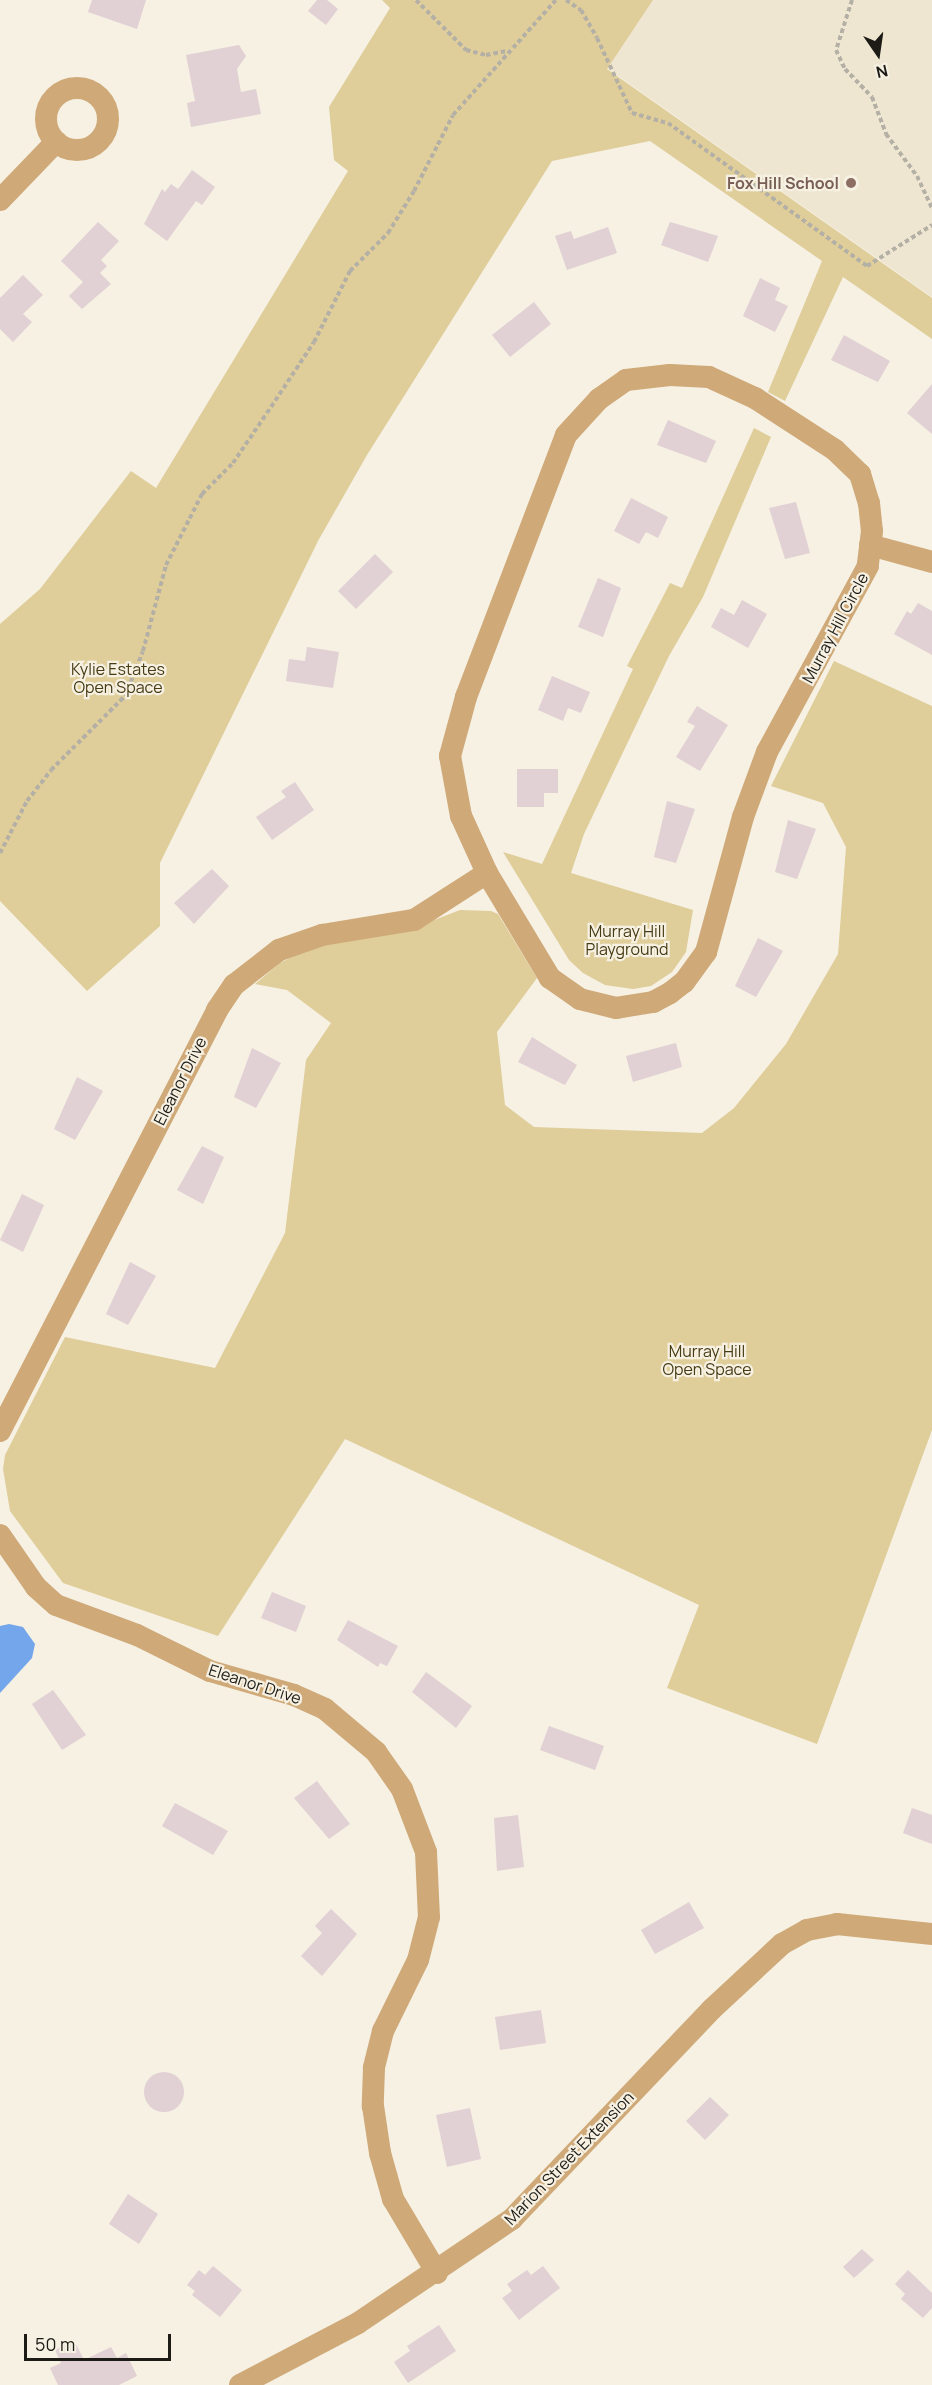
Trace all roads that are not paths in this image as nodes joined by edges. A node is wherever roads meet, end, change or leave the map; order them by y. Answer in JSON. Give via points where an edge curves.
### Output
{"nodes":[{"id":1,"x":56,"y":142,"type":"dead end"},
{"id":2,"x":0,"y":200,"type":"edge"},
{"id":3,"x":870,"y":545,"type":"junction"},
{"id":4,"x":932,"y":562,"type":"edge"},
{"id":5,"x":487,"y":873,"type":"junction"},
{"id":6,"x":0,"y":1431,"type":"edge"},
{"id":7,"x":0,"y":1535,"type":"edge"},
{"id":8,"x":932,"y":1934,"type":"edge"},
{"id":9,"x":437,"y":2273,"type":"junction"},
{"id":10,"x":240,"y":2385,"type":"edge"}],
"edges":[{"from":1,"to":2,"type":"street"},
{"from":3,"to":4,"type":"street"},
{"from":3,"to":5,"type":"street","name":"Murray Hill Circle","via":[[868,566],[767,752],[743,817],[706,952],[684,982],[653,1002],[635,1006],[616,1008],[580,999],[550,978]]},
{"from":3,"to":5,"type":"street","name":"Murray Hill Circle","via":[[869,502],[860,474],[835,450],[755,398],[709,377],[670,375],[626,380],[599,399],[566,435],[466,697],[450,756],[461,816]]},
{"from":5,"to":6,"type":"street","name":"Eleanor Drive","via":[[414,920],[322,935],[279,950],[234,985],[217,1010]]},
{"from":7,"to":9,"type":"street","name":"Eleanor Drive","via":[[36,1587],[56,1605],[137,1635],[210,1671],[294,1695],[325,1709],[376,1752],[402,1789],[426,1852],[429,1917],[418,1960],[383,2031],[374,2068],[373,2106],[380,2153],[393,2199]]},
{"from":8,"to":9,"type":"street","name":"Marion Street Extension","via":[[849,1924],[807,1930],[765,1957],[512,2219]]},
{"from":9,"to":10,"type":"street","name":"Marion Street Extension","via":[[358,2323]]}]}
